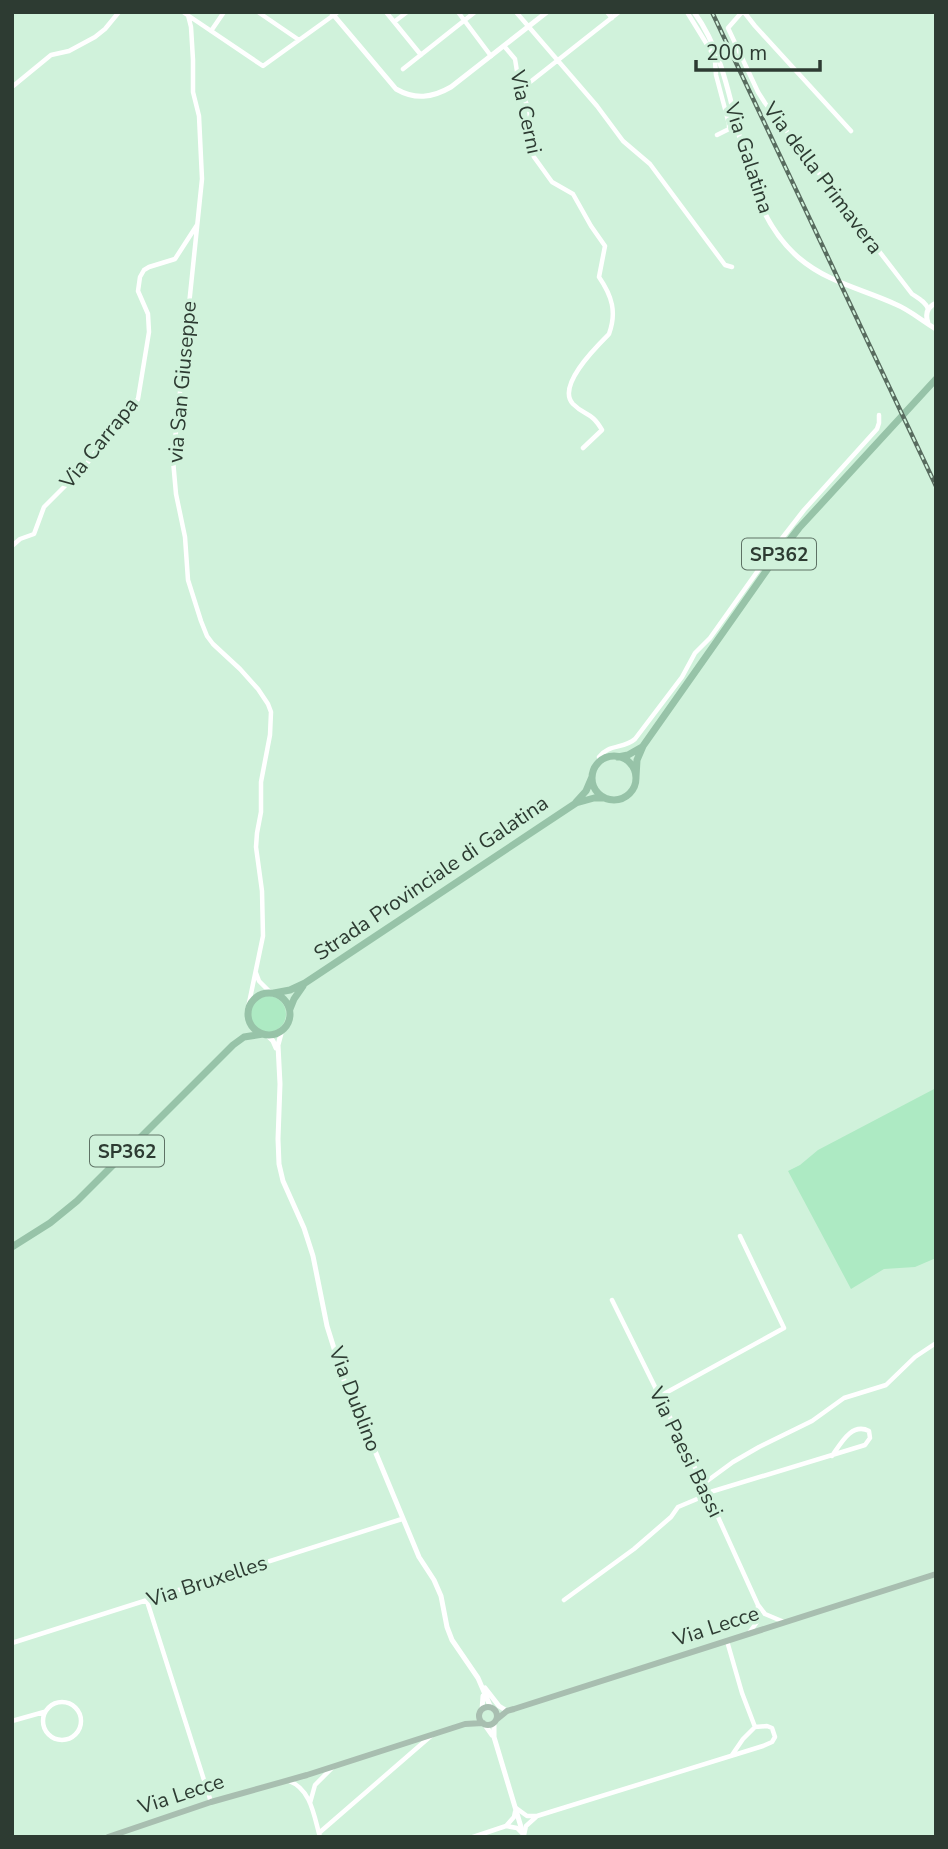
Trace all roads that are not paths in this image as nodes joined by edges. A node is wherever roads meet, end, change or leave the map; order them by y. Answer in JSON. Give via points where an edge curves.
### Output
{"nodes":[{"id":1,"x":119,"y":12,"type":"edge"},
{"id":2,"x":224,"y":12,"type":"edge"},
{"id":3,"x":258,"y":12,"type":"edge"},
{"id":4,"x":386,"y":12,"type":"edge"},
{"id":5,"x":407,"y":12,"type":"edge"},
{"id":6,"x":458,"y":12,"type":"edge"},
{"id":7,"x":475,"y":12,"type":"edge"},
{"id":8,"x":516,"y":12,"type":"edge"},
{"id":9,"x":547,"y":12,"type":"edge"},
{"id":10,"x":607,"y":12,"type":"edge"},
{"id":11,"x":619,"y":12,"type":"edge"},
{"id":12,"x":687,"y":12,"type":"edge"},
{"id":13,"x":694,"y":12,"type":"edge"},
{"id":14,"x":743,"y":12,"type":"edge"},
{"id":15,"x":334,"y":13,"type":"edge"},
{"id":16,"x":185,"y":14,"type":"edge"},
{"id":17,"x":612,"y":18,"type":"junction"},
{"id":18,"x":464,"y":20,"type":"junction"},
{"id":19,"x":394,"y":22,"type":"junction"},
{"id":20,"x":528,"y":27,"type":"junction"},
{"id":21,"x":211,"y":31,"type":"junction"},
{"id":22,"x":299,"y":40,"type":"junction"},
{"id":23,"x":504,"y":46,"type":"junction"},
{"id":24,"x":421,"y":55,"type":"junction"},
{"id":25,"x":491,"y":56,"type":"junction"},
{"id":26,"x":558,"y":61,"type":"junction"},
{"id":27,"x":403,"y":69,"type":"dead end"},
{"id":28,"x":12,"y":87,"type":"edge"},
{"id":29,"x":520,"y":90,"type":"junction"},
{"id":30,"x":851,"y":131,"type":"dead end"},
{"id":31,"x":717,"y":135,"type":"dead end"},
{"id":32,"x":197,"y":225,"type":"junction"},
{"id":33,"x":732,"y":267,"type":"dead end"},
{"id":34,"x":922,"y":300,"type":"junction"},
{"id":35,"x":936,"y":303,"type":"edge"},
{"id":36,"x":927,"y":312,"type":"junction"},
{"id":37,"x":912,"y":313,"type":"junction"},
{"id":38,"x":928,"y":323,"type":"junction"},
{"id":39,"x":936,"y":328,"type":"edge"},
{"id":40,"x":936,"y":379,"type":"edge"},
{"id":41,"x":878,"y":415,"type":"dead end"},
{"id":42,"x":583,"y":448,"type":"dead end"},
{"id":43,"x":12,"y":546,"type":"edge"},
{"id":44,"x":772,"y":557,"type":"junction"},
{"id":45,"x":643,"y":746,"type":"junction"},
{"id":46,"x":618,"y":757,"type":"junction"},
{"id":47,"x":601,"y":761,"type":"junction"},
{"id":48,"x":593,"y":777,"type":"junction"},
{"id":49,"x":636,"y":777,"type":"junction"},
{"id":50,"x":605,"y":798,"type":"junction"},
{"id":51,"x":576,"y":803,"type":"junction"},
{"id":52,"x":256,"y":972,"type":"junction"},
{"id":53,"x":305,"y":983,"type":"junction"},
{"id":54,"x":272,"y":993,"type":"junction"},
{"id":55,"x":248,"y":1008,"type":"junction"},
{"id":56,"x":289,"y":1010,"type":"junction"},
{"id":57,"x":248,"y":1018,"type":"junction"},
{"id":58,"x":282,"y":1030,"type":"junction"},
{"id":59,"x":265,"y":1034,"type":"junction"},
{"id":60,"x":233,"y":1045,"type":"junction"},
{"id":61,"x":278,"y":1054,"type":"junction"},
{"id":62,"x":740,"y":1236,"type":"dead end"},
{"id":63,"x":12,"y":1247,"type":"edge"},
{"id":64,"x":612,"y":1300,"type":"dead end"},
{"id":65,"x":936,"y":1343,"type":"edge"},
{"id":66,"x":660,"y":1396,"type":"junction"},
{"id":67,"x":832,"y":1455,"type":"junction"},
{"id":68,"x":703,"y":1484,"type":"junction"},
{"id":69,"x":707,"y":1492,"type":"junction"},
{"id":70,"x":402,"y":1519,"type":"junction"},
{"id":71,"x":936,"y":1574,"type":"edge"},
{"id":72,"x":564,"y":1600,"type":"dead end"},
{"id":73,"x":147,"y":1601,"type":"junction"},
{"id":74,"x":761,"y":1614,"type":"junction"},
{"id":75,"x":786,"y":1622,"type":"junction"},
{"id":76,"x":766,"y":1629,"type":"junction"},
{"id":77,"x":748,"y":1634,"type":"junction"},
{"id":78,"x":727,"y":1641,"type":"junction"},
{"id":79,"x":12,"y":1643,"type":"edge"},
{"id":80,"x":482,"y":1686,"type":"junction"},
{"id":81,"x":492,"y":1709,"type":"junction"},
{"id":82,"x":481,"y":1711,"type":"junction"},
{"id":83,"x":507,"y":1711,"type":"junction"},
{"id":84,"x":45,"y":1712,"type":"junction"},
{"id":85,"x":12,"y":1721,"type":"edge"},
{"id":86,"x":495,"y":1721,"type":"junction"},
{"id":87,"x":466,"y":1724,"type":"junction"},
{"id":88,"x":484,"y":1724,"type":"junction"},
{"id":89,"x":755,"y":1727,"type":"junction"},
{"id":90,"x":432,"y":1735,"type":"junction"},
{"id":91,"x":494,"y":1737,"type":"junction"},
{"id":92,"x":403,"y":1744,"type":"junction"},
{"id":93,"x":411,"y":1754,"type":"junction"},
{"id":94,"x":732,"y":1755,"type":"junction"},
{"id":95,"x":335,"y":1766,"type":"junction"},
{"id":96,"x":307,"y":1775,"type":"junction"},
{"id":97,"x":288,"y":1780,"type":"junction"},
{"id":98,"x":315,"y":1785,"type":"junction"},
{"id":99,"x":307,"y":1793,"type":"junction"},
{"id":100,"x":211,"y":1802,"type":"junction"},
{"id":101,"x":310,"y":1804,"type":"junction"},
{"id":102,"x":515,"y":1808,"type":"junction"},
{"id":103,"x":528,"y":1819,"type":"junction"},
{"id":104,"x":515,"y":1823,"type":"junction"},
{"id":105,"x":320,"y":1835,"type":"edge"},
{"id":106,"x":524,"y":1836,"type":"edge"},
{"id":107,"x":108,"y":1837,"type":"edge"},
{"id":108,"x":473,"y":1837,"type":"edge"}],
"edges":[{"from":1,"to":28,"type":"street","via":[[95,37],[51,55]]},
{"from":2,"to":21,"type":"street"},
{"from":3,"to":22,"type":"street"},
{"from":4,"to":19,"type":"street"},
{"from":5,"to":19,"type":"street"},
{"from":6,"to":18,"type":"street"},
{"from":7,"to":18,"type":"street"},
{"from":8,"to":20,"type":"street"},
{"from":9,"to":20,"type":"street"},
{"from":10,"to":17,"type":"street"},
{"from":11,"to":17,"type":"street"},
{"from":12,"to":31,"type":"street","via":[[715,61],[729,124],[729,129]]},
{"from":13,"to":37,"type":"street","name":"Via Galatina","via":[[719,61],[756,195],[772,227],[799,258],[823,275]]},
{"from":14,"to":30,"type":"street"},
{"from":14,"to":34,"type":"street","name":"Via della Primavera","via":[[728,28],[758,92],[912,294]]},
{"from":15,"to":22,"type":"street"},
{"from":15,"to":25,"type":"street","via":[[385,78],[405,94],[439,94]]},
{"from":16,"to":21,"type":"street"},
{"from":16,"to":32,"type":"street","name":"via San Giuseppe","via":[[191,27],[193,92],[200,125],[202,179]]},
{"from":17,"to":26,"type":"street"},
{"from":18,"to":24,"type":"street"},
{"from":18,"to":25,"type":"street"},
{"from":19,"to":24,"type":"street"},
{"from":20,"to":23,"type":"street"},
{"from":20,"to":26,"type":"street"},
{"from":21,"to":22,"type":"street","via":[[263,66]]},
{"from":23,"to":25,"type":"street"},
{"from":23,"to":29,"type":"street","name":"Via Cerni","via":[[515,59]]},
{"from":24,"to":27,"type":"street"},
{"from":26,"to":29,"type":"street"},
{"from":26,"to":33,"type":"street","via":[[619,137],[650,164],[725,265]]},
{"from":29,"to":42,"type":"street","name":"Via Cerni","via":[[529,109],[534,157],[552,182],[573,194],[605,246],[599,277],[612,299],[611,329],[568,391],[575,407],[590,414],[602,430]]},
{"from":32,"to":43,"type":"street","name":"Via Carrapa","via":[[175,259],[149,267],[140,277],[138,291],[148,314],[149,332],[138,399],[84,467],[44,507],[34,534]]},
{"from":32,"to":52,"type":"street","name":"via San Giuseppe","via":[[173,460],[188,580],[201,621],[213,644],[258,689],[271,712],[256,847],[263,936]]},
{"from":34,"to":35,"type":"street"},
{"from":34,"to":36,"type":"street","name":"Via della Primavera"},
{"from":35,"to":36,"type":"street"},
{"from":36,"to":37,"type":"street","name":"Via Galatina"},
{"from":36,"to":38,"type":"street","name":"Via della Primavera"},
{"from":37,"to":38,"type":"street","name":"Via Galatina"},
{"from":38,"to":39,"type":"street"},
{"from":40,"to":44,"type":"main road","number":"SP362"},
{"from":41,"to":44,"type":"street","via":[[877,429],[804,510]]},
{"from":44,"to":45,"type":"main road","number":"SP362"},
{"from":44,"to":47,"type":"street","via":[[695,653],[635,740],[602,752]]},
{"from":45,"to":46,"type":"main road"},
{"from":45,"to":49,"type":"main road","number":"SP362"},
{"from":46,"to":47,"type":"main road"},
{"from":46,"to":49,"type":"main road","via":[[631,764]]},
{"from":47,"to":48,"type":"main road","name":"Strada Provinciale di Galatina"},
{"from":48,"to":50,"type":"main road","via":[[594,787]]},
{"from":48,"to":51,"type":"main road","name":"Strada Provinciale di Galatina"},
{"from":49,"to":50,"type":"main road","name":"Strada Provinciale di Galatina","via":[[626,796]]},
{"from":50,"to":51,"type":"main road","name":"Strada Provinciale di Galatina"},
{"from":51,"to":53,"type":"main road","name":"Strada Provinciale di Galatina"},
{"from":52,"to":54,"type":"street","via":[[258,981]]},
{"from":52,"to":55,"type":"street","name":"via San Giuseppe"},
{"from":53,"to":54,"type":"main road","name":"Strada Provinciale di Galatina"},
{"from":53,"to":56,"type":"main road","name":"Strada Provinciale di Galatina"},
{"from":54,"to":55,"type":"main road","name":"Strada Provinciale di Galatina","via":[[255,998]]},
{"from":54,"to":56,"type":"main road","via":[[284,1000]]},
{"from":55,"to":57,"type":"main road","number":"SP362"},
{"from":56,"to":58,"type":"main road","name":"Strada Provinciale di Galatina"},
{"from":57,"to":59,"type":"main road","via":[[253,1028]]},
{"from":57,"to":60,"type":"main road","number":"SP362"},
{"from":58,"to":59,"type":"main road","number":"SP362"},
{"from":58,"to":61,"type":"street","name":"Via Dublino"},
{"from":59,"to":60,"type":"main road","number":"SP362","via":[[244,1037]]},
{"from":59,"to":61,"type":"street","name":"Via Dublino"},
{"from":60,"to":63,"type":"main road","number":"SP362","via":[[77,1201]]},
{"from":61,"to":70,"type":"street","name":"Via Dublino","via":[[283,1181],[313,1256],[327,1326],[347,1390]]},
{"from":62,"to":66,"type":"street","via":[[784,1328]]},
{"from":64,"to":66,"type":"street","name":"Via Paesi Bassi"},
{"from":65,"to":68,"type":"street","via":[[886,1385],[844,1398]]},
{"from":66,"to":68,"type":"street","name":"Via Paesi Bassi"},
{"from":67,"to":67,"type":"street","via":[[849,1433],[859,1428],[869,1431],[866,1445]]},
{"from":67,"to":69,"type":"street"},
{"from":68,"to":69,"type":"street","name":"Via Paesi Bassi"},
{"from":69,"to":72,"type":"street","via":[[678,1507],[634,1549]]},
{"from":69,"to":74,"type":"street","name":"Via Paesi Bassi"},
{"from":70,"to":73,"type":"street","name":"Via Bruxelles"},
{"from":70,"to":80,"type":"street","name":"Via Dublino","via":[[441,1596],[452,1640]]},
{"from":71,"to":75,"type":"main road","name":"Via Lecce"},
{"from":73,"to":79,"type":"street","name":"Via Bruxelles"},
{"from":73,"to":100,"type":"street"},
{"from":74,"to":75,"type":"street"},
{"from":74,"to":76,"type":"street","name":"Via Paesi Bassi"},
{"from":74,"to":77,"type":"street","name":"Via Paesi Bassi"},
{"from":75,"to":76,"type":"main road","name":"Via Lecce"},
{"from":76,"to":77,"type":"main road","name":"Via Lecce"},
{"from":77,"to":78,"type":"main road","name":"Via Lecce"},
{"from":78,"to":83,"type":"main road","name":"Via Lecce"},
{"from":78,"to":89,"type":"street"},
{"from":80,"to":81,"type":"street","name":"Via Dublino"},
{"from":80,"to":82,"type":"street"},
{"from":80,"to":83,"type":"street","name":"Via Dublino"},
{"from":81,"to":82,"type":"main road"},
{"from":81,"to":83,"type":"main road","name":"Via Lecce"},
{"from":81,"to":86,"type":"main road"},
{"from":82,"to":87,"type":"main road","name":"Via Lecce"},
{"from":82,"to":88,"type":"main road"},
{"from":83,"to":86,"type":"main road","name":"Via Lecce"},
{"from":84,"to":84,"type":"street","via":[[44,1729],[52,1738],[64,1740],[78,1731],[78,1712],[68,1703],[55,1703]]},
{"from":84,"to":85,"type":"street"},
{"from":86,"to":88,"type":"main road"},
{"from":86,"to":91,"type":"street"},
{"from":87,"to":88,"type":"main road","name":"Via Lecce"},
{"from":87,"to":90,"type":"main road","name":"Via Lecce"},
{"from":88,"to":91,"type":"street"},
{"from":89,"to":94,"type":"street"},
{"from":89,"to":94,"type":"street","via":[[772,1728],[772,1742]]},
{"from":90,"to":92,"type":"main road","name":"Via Lecce"},
{"from":90,"to":93,"type":"street"},
{"from":91,"to":102,"type":"street"},
{"from":92,"to":93,"type":"street"},
{"from":92,"to":95,"type":"main road","name":"Via Lecce"},
{"from":93,"to":105,"type":"street"},
{"from":94,"to":103,"type":"street"},
{"from":95,"to":96,"type":"main road","name":"Via Lecce"},
{"from":95,"to":98,"type":"street"},
{"from":96,"to":97,"type":"main road","name":"Via Lecce"},
{"from":96,"to":98,"type":"street"},
{"from":96,"to":99,"type":"street"},
{"from":97,"to":99,"type":"street"},
{"from":97,"to":100,"type":"main road","name":"Via Lecce"},
{"from":98,"to":101,"type":"street"},
{"from":99,"to":101,"type":"street"},
{"from":100,"to":107,"type":"main road","name":"Via Lecce"},
{"from":101,"to":105,"type":"street"},
{"from":102,"to":103,"type":"street"},
{"from":102,"to":104,"type":"street"},
{"from":103,"to":104,"type":"street"},
{"from":103,"to":106,"type":"street"},
{"from":104,"to":106,"type":"street"},
{"from":104,"to":108,"type":"street"}]}
